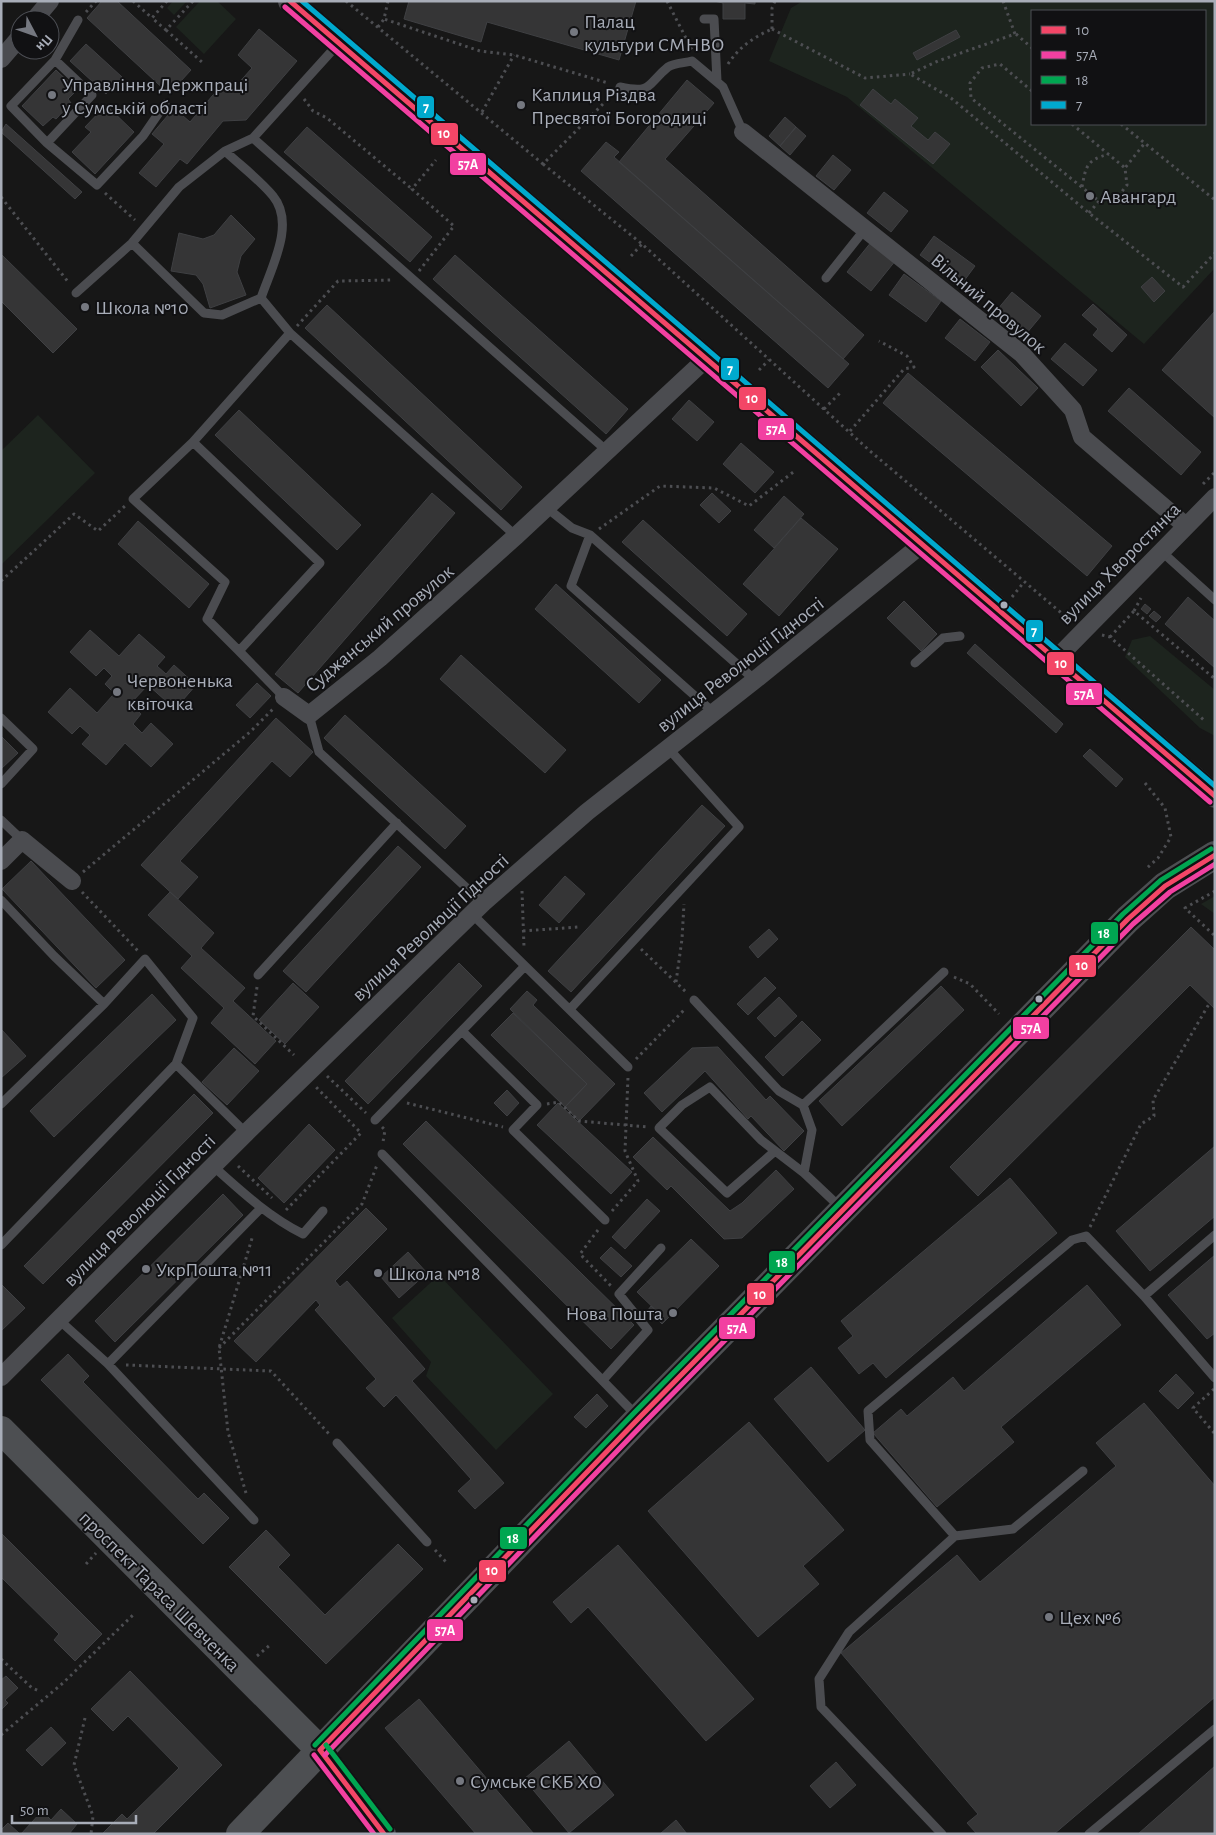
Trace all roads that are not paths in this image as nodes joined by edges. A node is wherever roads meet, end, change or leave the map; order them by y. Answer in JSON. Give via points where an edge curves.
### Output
{"nodes":[{"id":1,"x":290,"y":1,"type":"edge"},
{"id":2,"x":78,"y":20,"type":"dead end"},
{"id":3,"x":704,"y":20,"type":"dead end"},
{"id":4,"x":339,"y":43,"type":"junction"},
{"id":5,"x":10,"y":49,"type":"edge"},
{"id":6,"x":60,"y":50,"type":"edge"},
{"id":7,"x":1,"y":59,"type":"edge"},
{"id":8,"x":54,"y":60,"type":"joint"},
{"id":9,"x":717,"y":81,"type":"junction"},
{"id":10,"x":620,"y":87,"type":"road end"},
{"id":11,"x":165,"y":104,"type":"dead end"},
{"id":12,"x":743,"y":132,"type":"joint"},
{"id":13,"x":254,"y":138,"type":"junction"},
{"id":14,"x":47,"y":143,"type":"junction"},
{"id":15,"x":226,"y":151,"type":"junction"},
{"id":16,"x":864,"y":229,"type":"junction"},
{"id":17,"x":132,"y":243,"type":"junction"},
{"id":18,"x":826,"y":278,"type":"dead end"},
{"id":19,"x":76,"y":292,"type":"road end"},
{"id":20,"x":261,"y":298,"type":"junction"},
{"id":21,"x":290,"y":334,"type":"junction"},
{"id":22,"x":708,"y":358,"type":"junction"},
{"id":23,"x":193,"y":442,"type":"junction"},
{"id":24,"x":607,"y":451,"type":"junction"},
{"id":25,"x":1215,"y":497,"type":"edge"},
{"id":26,"x":547,"y":508,"type":"junction"},
{"id":27,"x":1186,"y":526,"type":"junction"},
{"id":28,"x":590,"y":535,"type":"junction"},
{"id":29,"x":516,"y":536,"type":"junction"},
{"id":30,"x":921,"y":545,"type":"junction"},
{"id":31,"x":1161,"y":551,"type":"junction"},
{"id":32,"x":1215,"y":600,"type":"edge"},
{"id":33,"x":960,"y":636,"type":"dead end"},
{"id":34,"x":239,"y":651,"type":"junction"},
{"id":35,"x":1055,"y":660,"type":"junction"},
{"id":36,"x":915,"y":663,"type":"dead end"},
{"id":37,"x":755,"y":680,"type":"junction"},
{"id":38,"x":284,"y":697,"type":"joint"},
{"id":39,"x":713,"y":712,"type":"junction"},
{"id":40,"x":309,"y":715,"type":"junction"},
{"id":41,"x":1,"y":718,"type":"edge"},
{"id":42,"x":668,"y":748,"type":"junction"},
{"id":43,"x":1,"y":784,"type":"edge"},
{"id":44,"x":1215,"y":796,"type":"edge"},
{"id":45,"x":1,"y":820,"type":"edge"},
{"id":46,"x":397,"y":823,"type":"junction"},
{"id":47,"x":22,"y":840,"type":"junction"},
{"id":48,"x":1215,"y":854,"type":"edge"},
{"id":49,"x":1,"y":861,"type":"edge"},
{"id":50,"x":72,"y":881,"type":"road end"},
{"id":51,"x":1,"y":900,"type":"edge"},
{"id":52,"x":477,"y":909,"type":"junction"},
{"id":53,"x":525,"y":966,"type":"junction"},
{"id":54,"x":944,"y":972,"type":"road end"},
{"id":55,"x":258,"y":975,"type":"road end"},
{"id":56,"x":694,"y":1000,"type":"road end"},
{"id":57,"x":104,"y":1004,"type":"junction"},
{"id":58,"x":570,"y":1009,"type":"junction"},
{"id":59,"x":462,"y":1031,"type":"junction"},
{"id":60,"x":176,"y":1064,"type":"junction"},
{"id":61,"x":628,"y":1067,"type":"road end"},
{"id":62,"x":1,"y":1104,"type":"edge"},
{"id":63,"x":803,"y":1105,"type":"junction"},
{"id":64,"x":374,"y":1120,"type":"road end"},
{"id":65,"x":246,"y":1133,"type":"junction"},
{"id":66,"x":775,"y":1151,"type":"junction"},
{"id":67,"x":382,"y":1154,"type":"road end"},
{"id":68,"x":213,"y":1166,"type":"junction"},
{"id":69,"x":804,"y":1173,"type":"junction"},
{"id":70,"x":261,"y":1208,"type":"junction"},
{"id":71,"x":843,"y":1210,"type":"junction"},
{"id":72,"x":323,"y":1211,"type":"dead end"},
{"id":73,"x":605,"y":1220,"type":"road end"},
{"id":74,"x":1215,"y":1235,"type":"edge"},
{"id":75,"x":1,"y":1245,"type":"edge"},
{"id":76,"x":661,"y":1248,"type":"dead end"},
{"id":77,"x":1144,"y":1296,"type":"junction"},
{"id":78,"x":59,"y":1320,"type":"junction"},
{"id":79,"x":108,"y":1364,"type":"junction"},
{"id":80,"x":1,"y":1378,"type":"edge"},
{"id":81,"x":1215,"y":1378,"type":"edge"},
{"id":82,"x":603,"y":1380,"type":"junction"},
{"id":83,"x":639,"y":1418,"type":"junction"},
{"id":84,"x":1,"y":1430,"type":"edge"},
{"id":85,"x":337,"y":1443,"type":"road end"},
{"id":86,"x":1083,"y":1471,"type":"dead end"},
{"id":87,"x":254,"y":1520,"type":"road end"},
{"id":88,"x":955,"y":1536,"type":"junction"},
{"id":89,"x":427,"y":1542,"type":"road end"},
{"id":90,"x":1215,"y":1729,"type":"edge"},
{"id":91,"x":320,"y":1750,"type":"junction"},
{"id":92,"x":240,"y":1834,"type":"edge"},
{"id":93,"x":384,"y":1834,"type":"edge"},
{"id":94,"x":942,"y":1834,"type":"edge"},
{"id":95,"x":1089,"y":1834,"type":"edge"}],
"edges":[{"from":1,"to":4,"type":"main road"},
{"from":2,"to":6,"type":"lane"},
{"from":3,"to":9,"type":"lane","via":[[714,19]]},
{"from":4,"to":13,"type":"lane"},
{"from":4,"to":22,"type":"main road"},
{"from":5,"to":7,"type":"street"},
{"from":8,"to":14,"type":"lane","via":[[11,106]]},
{"from":8,"to":14,"type":"lane","via":[[92,95]]},
{"from":9,"to":10,"type":"lane","via":[[692,62],[670,66],[652,85],[639,91]]},
{"from":9,"to":12,"type":"lane","via":[[723,87]]},
{"from":11,"to":14,"type":"lane","via":[[143,136],[97,185]]},
{"from":12,"to":16,"type":"street","name":"Вільний провулок"},
{"from":13,"to":15,"type":"lane"},
{"from":13,"to":24,"type":"lane"},
{"from":15,"to":17,"type":"lane","via":[[178,187]]},
{"from":15,"to":20,"type":"lane","via":[[274,197],[283,218],[279,247]]},
{"from":16,"to":18,"type":"lane"},
{"from":16,"to":27,"type":"street","name":"Вільний провулок","via":[[1022,354],[1073,410],[1082,437]]},
{"from":17,"to":19,"type":"lane"},
{"from":17,"to":20,"type":"lane","via":[[204,313],[222,315]]},
{"from":20,"to":21,"type":"lane"},
{"from":21,"to":23,"type":"lane"},
{"from":21,"to":29,"type":"lane"},
{"from":22,"to":24,"type":"street","name":"Суджанський провулок"},
{"from":22,"to":30,"type":"main road"},
{"from":23,"to":34,"type":"lane","via":[[132,499],[225,582],[207,619]]},
{"from":23,"to":34,"type":"lane","via":[[320,563]]},
{"from":24,"to":26,"type":"street","name":"Суджанський провулок"},
{"from":25,"to":27,"type":"street","name":"вулиця Хворостянка"},
{"from":26,"to":28,"type":"lane","via":[[572,528]]},
{"from":26,"to":29,"type":"street","name":"Суджанський провулок"},
{"from":27,"to":31,"type":"street","name":"вулиця Хворостянка"},
{"from":28,"to":37,"type":"lane"},
{"from":28,"to":39,"type":"lane","via":[[571,586]]},
{"from":29,"to":40,"type":"street","name":"Суджанський провулок","via":[[380,658]]},
{"from":30,"to":35,"type":"main road"},
{"from":30,"to":37,"type":"street","name":"вулиця Революції Гідності"},
{"from":31,"to":32,"type":"lane"},
{"from":31,"to":35,"type":"street","name":"вулиця Хворостянка"},
{"from":33,"to":36,"type":"lane","via":[[943,638]]},
{"from":34,"to":38,"type":"lane"},
{"from":35,"to":44,"type":"main road"},
{"from":37,"to":39,"type":"street","name":"вулиця Революції Гідності"},
{"from":38,"to":40,"type":"street","name":"Суджанський провулок"},
{"from":39,"to":42,"type":"street","name":"вулиця Революції Гідності"},
{"from":40,"to":46,"type":"lane","via":[[319,752]]},
{"from":41,"to":43,"type":"lane","via":[[33,749]]},
{"from":42,"to":52,"type":"street","name":"вулиця Революції Гідності","via":[[587,812]]},
{"from":42,"to":58,"type":"lane","via":[[739,827]]},
{"from":45,"to":47,"type":"lane"},
{"from":46,"to":52,"type":"lane"},
{"from":46,"to":55,"type":"lane"},
{"from":47,"to":49,"type":"street"},
{"from":47,"to":50,"type":"street"},
{"from":48,"to":71,"type":"main road","via":[[1165,886],[1128,919]]},
{"from":51,"to":57,"type":"lane"},
{"from":52,"to":53,"type":"lane"},
{"from":52,"to":65,"type":"street","name":"вулиця Революції Гідності"},
{"from":53,"to":58,"type":"lane"},
{"from":53,"to":59,"type":"lane"},
{"from":54,"to":63,"type":"lane"},
{"from":56,"to":63,"type":"lane","via":[[779,1091]]},
{"from":57,"to":60,"type":"lane","via":[[146,959],[193,1018]]},
{"from":57,"to":62,"type":"lane"},
{"from":58,"to":61,"type":"lane"},
{"from":59,"to":64,"type":"lane"},
{"from":59,"to":73,"type":"lane","via":[[537,1105],[513,1130]]},
{"from":60,"to":65,"type":"lane"},
{"from":60,"to":75,"type":"lane"},
{"from":63,"to":69,"type":"lane","via":[[812,1130]]},
{"from":65,"to":68,"type":"street","name":"вулиця Революції Гідності"},
{"from":66,"to":66,"type":"lane","via":[[710,1087],[682,1105],[659,1128],[727,1193]]},
{"from":66,"to":69,"type":"lane"},
{"from":67,"to":82,"type":"lane"},
{"from":68,"to":70,"type":"lane"},
{"from":68,"to":78,"type":"street","name":"вулиця Революції Гідності"},
{"from":69,"to":71,"type":"lane"},
{"from":70,"to":72,"type":"lane","via":[[303,1234]]},
{"from":70,"to":79,"type":"lane"},
{"from":71,"to":83,"type":"main road"},
{"from":74,"to":77,"type":"lane"},
{"from":76,"to":82,"type":"lane","via":[[619,1294],[648,1330]]},
{"from":77,"to":81,"type":"lane"},
{"from":77,"to":88,"type":"lane","via":[[1086,1236],[1072,1240],[868,1411],[870,1440]]},
{"from":78,"to":79,"type":"lane"},
{"from":78,"to":80,"type":"street","name":"вулиця Революції Гідності"},
{"from":79,"to":87,"type":"lane"},
{"from":82,"to":83,"type":"lane"},
{"from":83,"to":91,"type":"main road"},
{"from":84,"to":91,"type":"main road","name":"проспект Тараса Шевченка"},
{"from":85,"to":89,"type":"lane"},
{"from":86,"to":88,"type":"lane","via":[[1013,1529]]},
{"from":88,"to":94,"type":"lane","via":[[849,1632],[819,1679],[821,1707]]},
{"from":90,"to":95,"type":"lane"},
{"from":91,"to":92,"type":"main road"},
{"from":91,"to":93,"type":"main road"}]}
